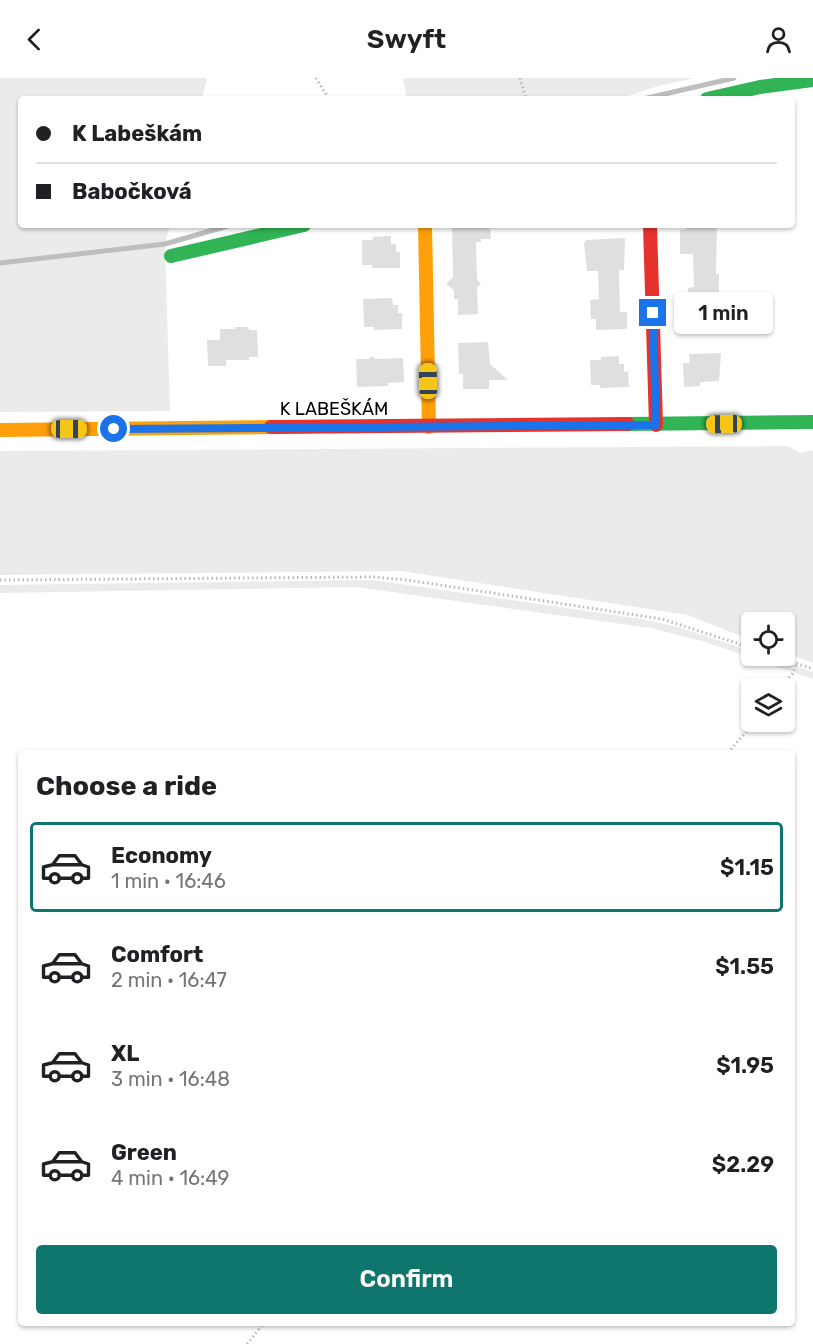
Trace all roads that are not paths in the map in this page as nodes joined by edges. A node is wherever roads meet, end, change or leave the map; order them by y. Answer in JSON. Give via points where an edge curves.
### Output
{"nodes":[{"id":1,"x":813,"y":80,"type":"edge"},
{"id":2,"x":720,"y":96,"type":"edge"},
{"id":3,"x":291,"y":228,"type":"edge"},
{"id":4,"x":424,"y":228,"type":"edge"},
{"id":5,"x":650,"y":228,"type":"edge"},
{"id":6,"x":171,"y":256,"type":"dead end"},
{"id":7,"x":813,"y":422,"type":"edge"},
{"id":8,"x":656,"y":425,"type":"junction"},
{"id":9,"x":429,"y":427,"type":"junction"},
{"id":10,"x":0,"y":430,"type":"edge"}],
"edges":[{"from":1,"to":2,"type":"street"},
{"from":3,"to":6,"type":"street"},
{"from":4,"to":9,"type":"street"},
{"from":5,"to":8,"type":"street"},
{"from":7,"to":8,"type":"street","name":"K LABEŠKÁM"},
{"from":8,"to":9,"type":"street","name":"K LABEŠKÁM"},
{"from":9,"to":10,"type":"street","name":"K LABEŠKÁM"}]}
